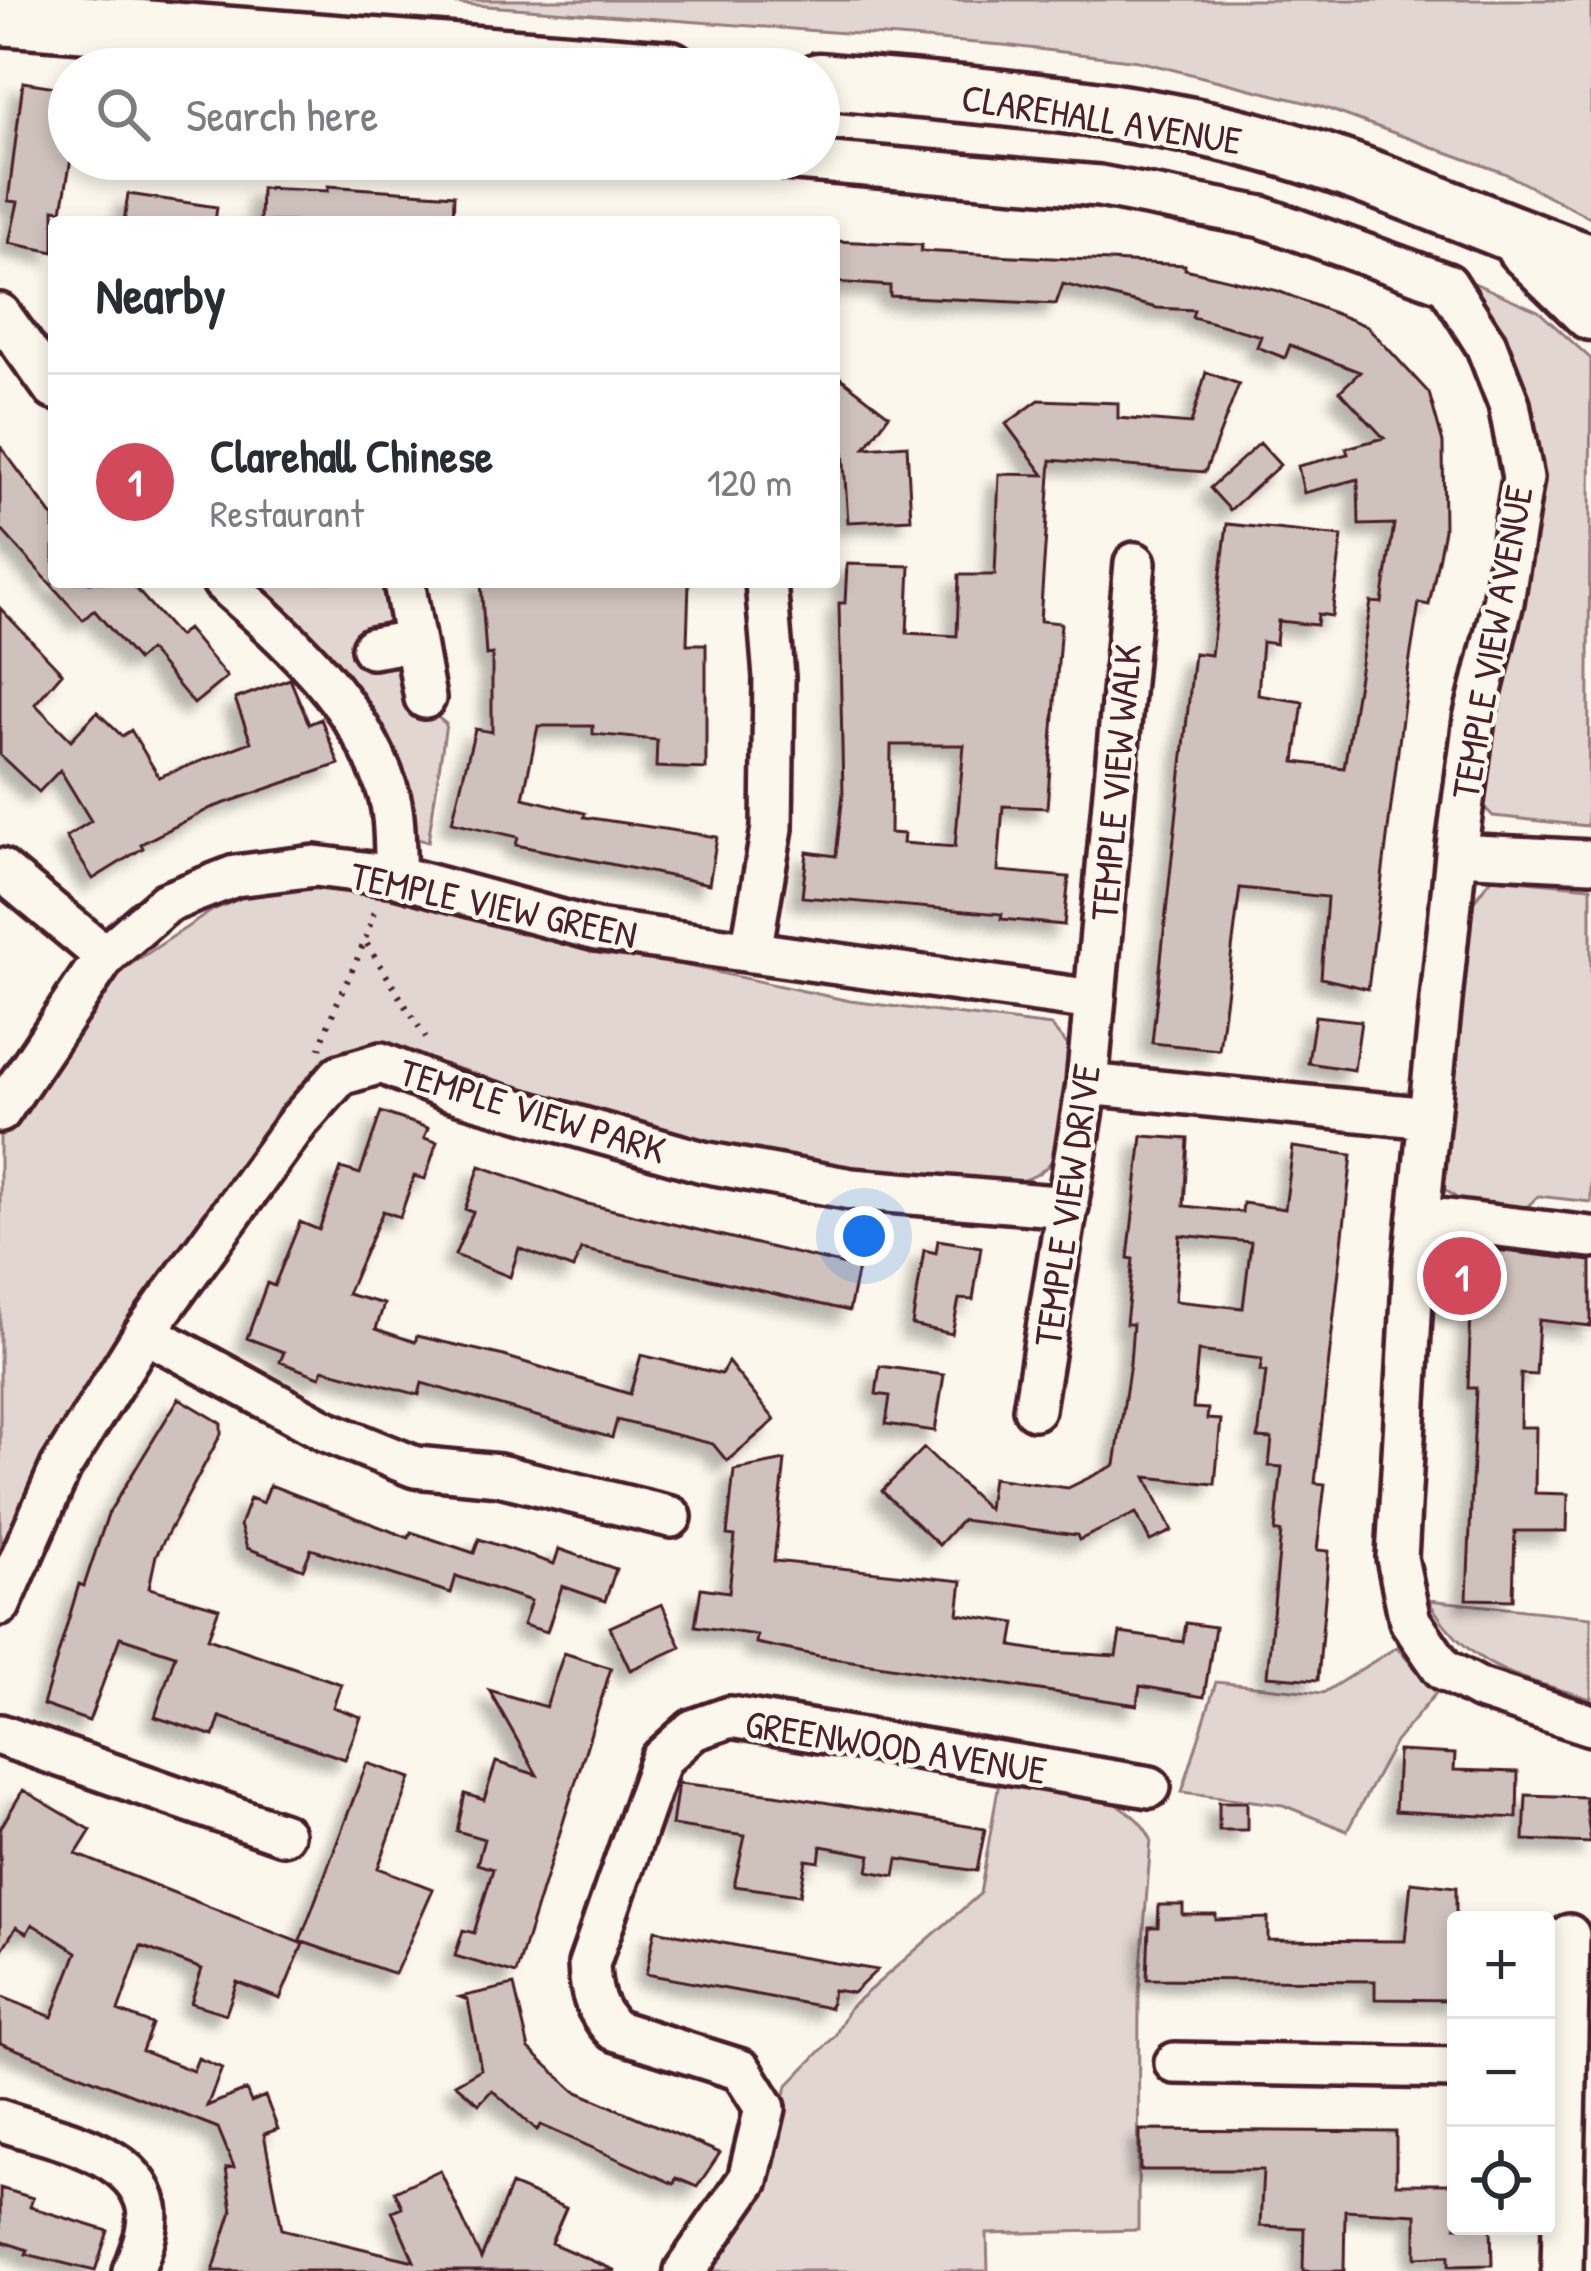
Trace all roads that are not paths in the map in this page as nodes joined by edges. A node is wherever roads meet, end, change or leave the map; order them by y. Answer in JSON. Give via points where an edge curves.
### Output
{"nodes":[{"id":1,"x":0,"y":16,"type":"edge"},
{"id":2,"x":405,"y":48,"type":"edge"},
{"id":3,"x":840,"y":83,"type":"edge"},
{"id":4,"x":840,"y":164,"type":"edge"},
{"id":5,"x":1512,"y":236,"type":"junction"},
{"id":6,"x":1591,"y":263,"type":"edge"},
{"id":7,"x":1591,"y":312,"type":"edge"},
{"id":8,"x":0,"y":314,"type":"edge"},
{"id":9,"x":48,"y":380,"type":"edge"},
{"id":10,"x":1135,"y":562,"type":"dead end"},
{"id":11,"x":230,"y":588,"type":"edge"},
{"id":12,"x":405,"y":588,"type":"edge"},
{"id":13,"x":767,"y":588,"type":"edge"},
{"id":14,"x":413,"y":640,"type":"junction"},
{"id":15,"x":372,"y":648,"type":"dead end"},
{"id":16,"x":425,"y":698,"type":"dead end"},
{"id":17,"x":1456,"y":854,"type":"junction"},
{"id":18,"x":1591,"y":861,"type":"edge"},
{"id":19,"x":0,"y":869,"type":"edge"},
{"id":20,"x":396,"y":876,"type":"junction"},
{"id":21,"x":751,"y":952,"type":"junction"},
{"id":22,"x":105,"y":956,"type":"junction"},
{"id":23,"x":1093,"y":1000,"type":"junction"},
{"id":24,"x":1087,"y":1084,"type":"junction"},
{"id":25,"x":0,"y":1112,"type":"edge"},
{"id":26,"x":1429,"y":1118,"type":"junction"},
{"id":27,"x":1068,"y":1208,"type":"junction"},
{"id":28,"x":1423,"y":1217,"type":"junction"},
{"id":29,"x":1591,"y":1237,"type":"edge"},
{"id":30,"x":145,"y":1332,"type":"junction"},
{"id":31,"x":1034,"y":1409,"type":"dead end"},
{"id":32,"x":671,"y":1517,"type":"dead end"},
{"id":33,"x":0,"y":1605,"type":"edge"},
{"id":34,"x":1591,"y":1725,"type":"edge"},
{"id":35,"x":0,"y":1735,"type":"edge"},
{"id":36,"x":1150,"y":1787,"type":"dead end"},
{"id":37,"x":283,"y":1834,"type":"dead end"},
{"id":38,"x":1569,"y":1936,"type":"dead end"},
{"id":39,"x":1175,"y":2063,"type":"dead end"},
{"id":40,"x":1447,"y":2068,"type":"edge"},
{"id":41,"x":1557,"y":2070,"type":"edge"},
{"id":42,"x":0,"y":2120,"type":"edge"},
{"id":43,"x":133,"y":2271,"type":"edge"},
{"id":44,"x":685,"y":2271,"type":"edge"},
{"id":45,"x":1562,"y":2271,"type":"edge"}],
"edges":[{"from":1,"to":2,"type":"main road"},
{"from":3,"to":5,"type":"main road","name":"CLAREHALL AVENUE","via":[[1010,98],[1232,134],[1398,186]]},
{"from":4,"to":17,"type":"street","name":"TEMPLE VIEW AVENUE","via":[[1100,186],[1262,218],[1448,284],[1486,345],[1509,404],[1523,478],[1474,718]]},
{"from":5,"to":6,"type":"main road","name":"CLAREHALL AVENUE"},
{"from":5,"to":7,"type":"main road","name":"CLAREHALL AVENUE"},
{"from":8,"to":9,"type":"street"},
{"from":10,"to":23,"type":"street","name":"TEMPLE VIEW WALK"},
{"from":11,"to":20,"type":"street","via":[[307,657],[366,744],[389,794]]},
{"from":12,"to":14,"type":"street"},
{"from":13,"to":21,"type":"street","via":[[775,676],[772,828]]},
{"from":14,"to":15,"type":"street"},
{"from":14,"to":16,"type":"street"},
{"from":17,"to":18,"type":"street"},
{"from":17,"to":26,"type":"street","name":"TEMPLE VIEW AVENUE"},
{"from":19,"to":22,"type":"street"},
{"from":20,"to":21,"type":"street","name":"TEMPLE VIEW GREEN","via":[[596,930]]},
{"from":20,"to":22,"type":"street","name":"TEMPLE VIEW GREEN","via":[[315,866],[235,876],[166,903]]},
{"from":21,"to":23,"type":"street","name":"TEMPLE VIEW GREEN"},
{"from":22,"to":25,"type":"street","name":"TEMPLE VIEW GREEN"},
{"from":23,"to":24,"type":"street","name":"TEMPLE VIEW DRIVE"},
{"from":24,"to":26,"type":"street"},
{"from":24,"to":27,"type":"street","name":"TEMPLE VIEW DRIVE"},
{"from":26,"to":28,"type":"street","name":"TEMPLE VIEW AVENUE"},
{"from":27,"to":30,"type":"street","name":"TEMPLE VIEW PARK","via":[[851,1189],[704,1162],[448,1090],[381,1063],[340,1075],[298,1122]]},
{"from":27,"to":31,"type":"street","name":"TEMPLE VIEW DRIVE"},
{"from":28,"to":29,"type":"street"},
{"from":28,"to":34,"type":"street","name":"TEMPLE VIEW AVENUE","via":[[1397,1558],[1410,1622],[1443,1669]]},
{"from":30,"to":32,"type":"street","via":[[326,1431],[415,1467],[499,1475]]},
{"from":30,"to":33,"type":"street","name":"TEMPLE VIEW PARK","via":[[61,1467]]},
{"from":35,"to":37,"type":"street"},
{"from":36,"to":44,"type":"street","name":"GREENWOOD AVENUE","via":[[730,1717],[692,1730],[661,1759],[589,1964],[590,1989],[614,2030],[741,2071],[766,2108],[748,2180]]},
{"from":38,"to":41,"type":"street"},
{"from":39,"to":40,"type":"street"},
{"from":41,"to":45,"type":"street"},
{"from":42,"to":43,"type":"street","via":[[117,2161],[147,2204]]}]}
